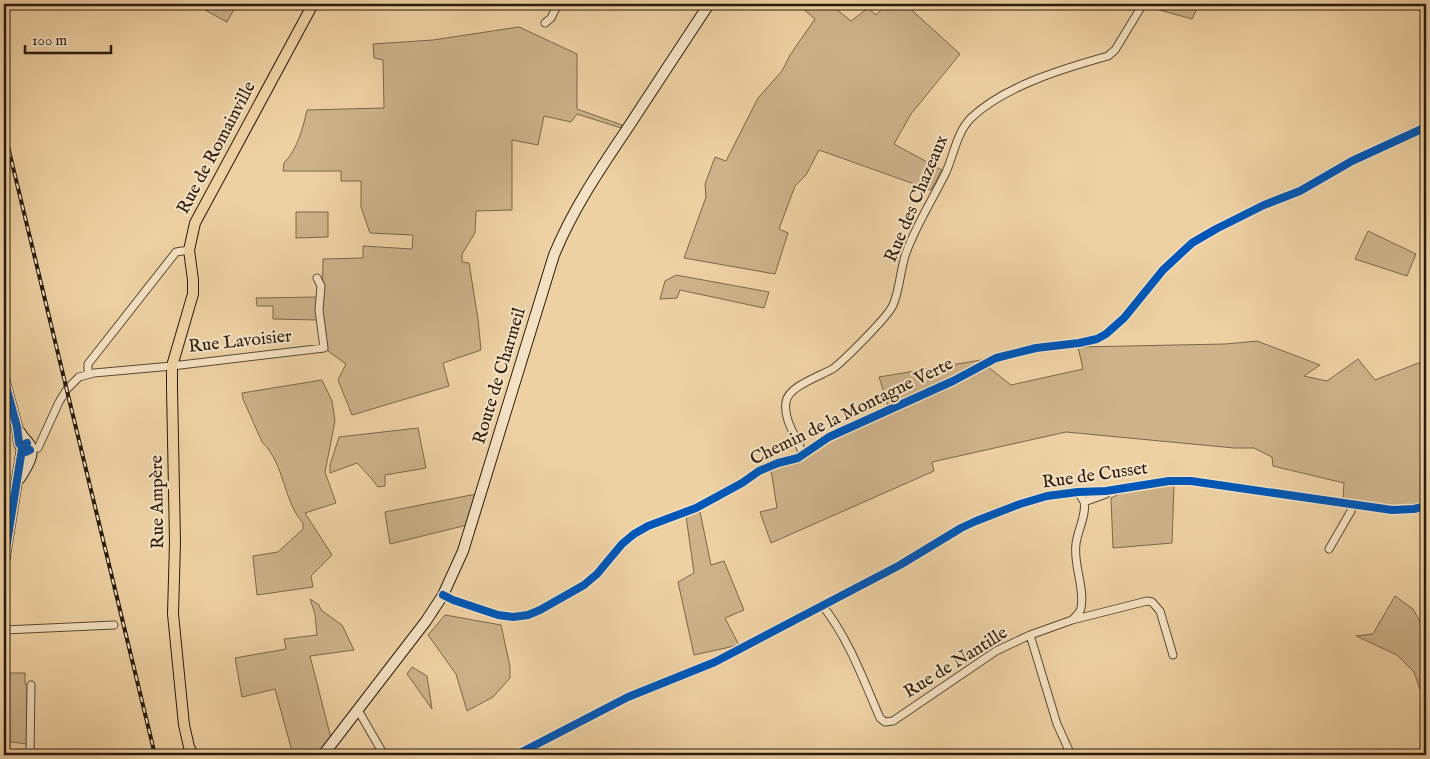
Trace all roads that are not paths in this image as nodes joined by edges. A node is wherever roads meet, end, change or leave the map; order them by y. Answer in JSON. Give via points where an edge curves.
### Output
{"nodes":[{"id":1,"x":313,"y":4,"type":"edge"},
{"id":2,"x":558,"y":4,"type":"edge"},
{"id":3,"x":709,"y":4,"type":"edge"},
{"id":4,"x":1143,"y":4,"type":"edge"},
{"id":5,"x":545,"y":23,"type":"dead end"},
{"id":6,"x":1426,"y":127,"type":"edge"},
{"id":7,"x":189,"y":250,"type":"junction"},
{"id":8,"x":317,"y":278,"type":"dead end"},
{"id":9,"x":172,"y":366,"type":"junction"},
{"id":10,"x":88,"y":374,"type":"junction"},
{"id":11,"x":4,"y":379,"type":"edge"},
{"id":12,"x":9,"y":416,"type":"edge"},
{"id":13,"x":42,"y":439,"type":"junction"},
{"id":14,"x":29,"y":448,"type":"junction"},
{"id":15,"x":804,"y":455,"type":"junction"},
{"id":16,"x":1078,"y":492,"type":"junction"},
{"id":17,"x":1106,"y":492,"type":"junction"},
{"id":18,"x":8,"y":497,"type":"edge"},
{"id":19,"x":1084,"y":502,"type":"junction"},
{"id":20,"x":1352,"y":504,"type":"junction"},
{"id":21,"x":1426,"y":506,"type":"edge"},
{"id":22,"x":1329,"y":549,"type":"dead end"},
{"id":23,"x":4,"y":561,"type":"edge"},
{"id":24,"x":443,"y":595,"type":"junction"},
{"id":25,"x":822,"y":605,"type":"junction"},
{"id":26,"x":1081,"y":609,"type":"junction"},
{"id":27,"x":1092,"y":616,"type":"junction"},
{"id":28,"x":1072,"y":620,"type":"junction"},
{"id":29,"x":114,"y":625,"type":"dead end"},
{"id":30,"x":4,"y":630,"type":"edge"},
{"id":31,"x":1030,"y":635,"type":"junction"},
{"id":32,"x":1173,"y":656,"type":"dead end"},
{"id":33,"x":31,"y":686,"type":"dead end"},
{"id":34,"x":358,"y":710,"type":"junction"},
{"id":35,"x":30,"y":755,"type":"edge"},
{"id":36,"x":193,"y":755,"type":"edge"},
{"id":37,"x":323,"y":755,"type":"edge"},
{"id":38,"x":384,"y":755,"type":"edge"},
{"id":39,"x":516,"y":755,"type":"edge"},
{"id":40,"x":1071,"y":755,"type":"edge"}],
"edges":[{"from":1,"to":7,"type":"main road","name":"Rue de Romainville","via":[[195,223]]},
{"from":2,"to":5,"type":"street"},
{"from":3,"to":24,"type":"main road","name":"Route de Charmeil","via":[[564,229],[463,551]]},
{"from":4,"to":15,"type":"street","name":"Rue des Chazeaux","via":[[1108,56],[1046,75],[984,106],[970,119],[905,255],[893,305],[882,321],[834,367],[792,391],[786,399],[787,419]]},
{"from":6,"to":15,"type":"street","name":"Chemin de la Montagne Verte","via":[[1192,243],[1163,270],[1124,318],[1097,339],[996,358],[829,437]]},
{"from":7,"to":9,"type":"main road","name":"Rue Ampère","via":[[193,294]]},
{"from":7,"to":10,"type":"street","via":[[176,252],[88,364]]},
{"from":8,"to":9,"type":"street","name":"Rue Lavoisier","via":[[321,286],[319,310],[324,348]]},
{"from":9,"to":10,"type":"street","name":"Rue Lavoisier"},
{"from":9,"to":36,"type":"main road","name":"Rue Ampère","via":[[173,614],[184,725]]},
{"from":10,"to":13,"type":"street","via":[[79,377],[67,389]]},
{"from":11,"to":12,"type":"main road"},
{"from":12,"to":14,"type":"main road"},
{"from":13,"to":14,"type":"street"},
{"from":13,"to":14,"type":"street"},
{"from":14,"to":18,"type":"main road","via":[[27,466]]},
{"from":15,"to":24,"type":"street","name":"Chemin de la Montagne Verte","via":[[759,471],[696,508],[634,534],[591,579],[528,615],[498,615]]},
{"from":16,"to":17,"type":"street","name":"Rue de Cusset"},
{"from":16,"to":19,"type":"street"},
{"from":16,"to":25,"type":"street","name":"Rue de Cusset","via":[[1047,496],[976,521]]},
{"from":17,"to":19,"type":"street"},
{"from":17,"to":20,"type":"street","name":"Rue de Cusset","via":[[1169,480],[1191,481]]},
{"from":18,"to":23,"type":"main road"},
{"from":19,"to":26,"type":"street","via":[[1076,545]]},
{"from":20,"to":21,"type":"street","name":"Rue de Cusset","via":[[1392,510]]},
{"from":20,"to":22,"type":"street"},
{"from":24,"to":34,"type":"main road","name":"Route de Charmeil"},
{"from":25,"to":31,"type":"street","name":"Rue de Nantille","via":[[847,643],[880,718],[889,722],[996,651]]},
{"from":25,"to":39,"type":"street","name":"Rue de Cusset","via":[[715,662],[628,697]]},
{"from":26,"to":27,"type":"street"},
{"from":26,"to":28,"type":"street"},
{"from":27,"to":28,"type":"street","name":"Rue de Nantille"},
{"from":27,"to":32,"type":"street","name":"Rue de Nantille","via":[[1152,602],[1160,611]]},
{"from":28,"to":31,"type":"street","name":"Rue de Nantille"},
{"from":29,"to":30,"type":"street"},
{"from":31,"to":40,"type":"street","via":[[1057,724]]},
{"from":33,"to":35,"type":"street"},
{"from":34,"to":37,"type":"main road","name":"Route de Charmeil"},
{"from":34,"to":38,"type":"street"}]}
